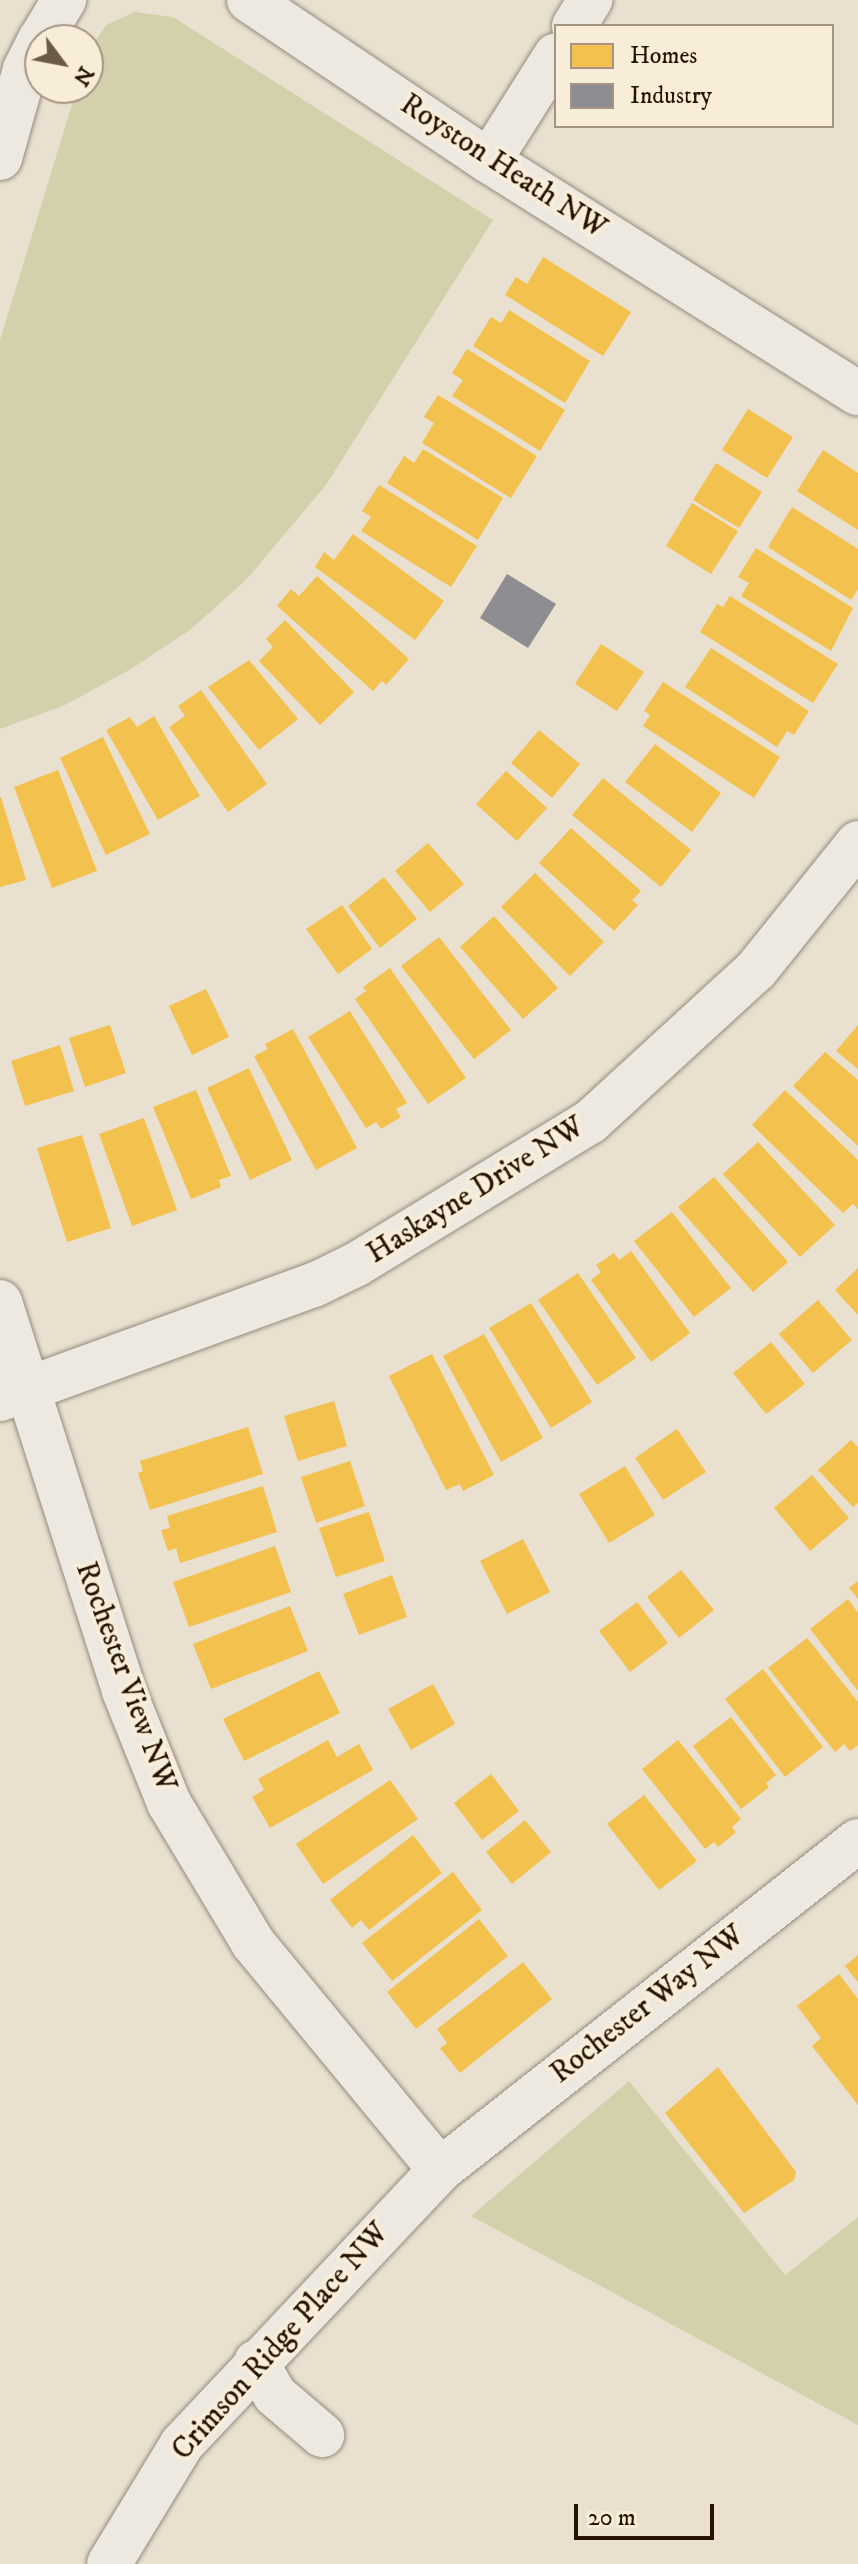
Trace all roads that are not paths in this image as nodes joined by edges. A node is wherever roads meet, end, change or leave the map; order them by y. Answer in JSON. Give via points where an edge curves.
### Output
{"nodes":[{"id":1,"x":64,"y":0,"type":"edge"},
{"id":2,"x":249,"y":0,"type":"edge"},
{"id":3,"x":590,"y":0,"type":"edge"},
{"id":4,"x":50,"y":24,"type":"edge"},
{"id":5,"x":575,"y":24,"type":"edge"},
{"id":6,"x":554,"y":58,"type":"edge"},
{"id":7,"x":24,"y":73,"type":"edge"},
{"id":8,"x":0,"y":158,"type":"edge"},
{"id":9,"x":489,"y":161,"type":"junction"},
{"id":10,"x":858,"y":393,"type":"edge"},
{"id":11,"x":858,"y":843,"type":"edge"},
{"id":12,"x":0,"y":1302,"type":"edge"},
{"id":13,"x":15,"y":1394,"type":"edge"},
{"id":14,"x":858,"y":1841,"type":"edge"},
{"id":15,"x":440,"y":2170,"type":"junction"},
{"id":16,"x":256,"y":2362,"type":"junction"},
{"id":17,"x":322,"y":2435,"type":"dead end"},
{"id":18,"x":109,"y":2564,"type":"edge"}],
"edges":[{"from":1,"to":4,"type":"street"},
{"from":2,"to":9,"type":"street","name":"Royston Heath NW"},
{"from":3,"to":5,"type":"street"},
{"from":6,"to":9,"type":"street"},
{"from":7,"to":8,"type":"street"},
{"from":9,"to":10,"type":"street","name":"Royston Heath NW"},
{"from":11,"to":13,"type":"street","name":"Haskayne Drive NW","via":[[756,970],[590,1122],[314,1285]]},
{"from":12,"to":13,"type":"street"},
{"from":13,"to":15,"type":"street","name":"Rochester View NW","via":[[169,1803],[253,1943]]},
{"from":14,"to":15,"type":"street","name":"Rochester Way NW"},
{"from":15,"to":16,"type":"street","name":"Crimson Ridge Place NW"},
{"from":16,"to":17,"type":"street","via":[[275,2395]]},
{"from":16,"to":18,"type":"street","name":"Crimson Ridge Place NW","via":[[182,2444]]}]}
